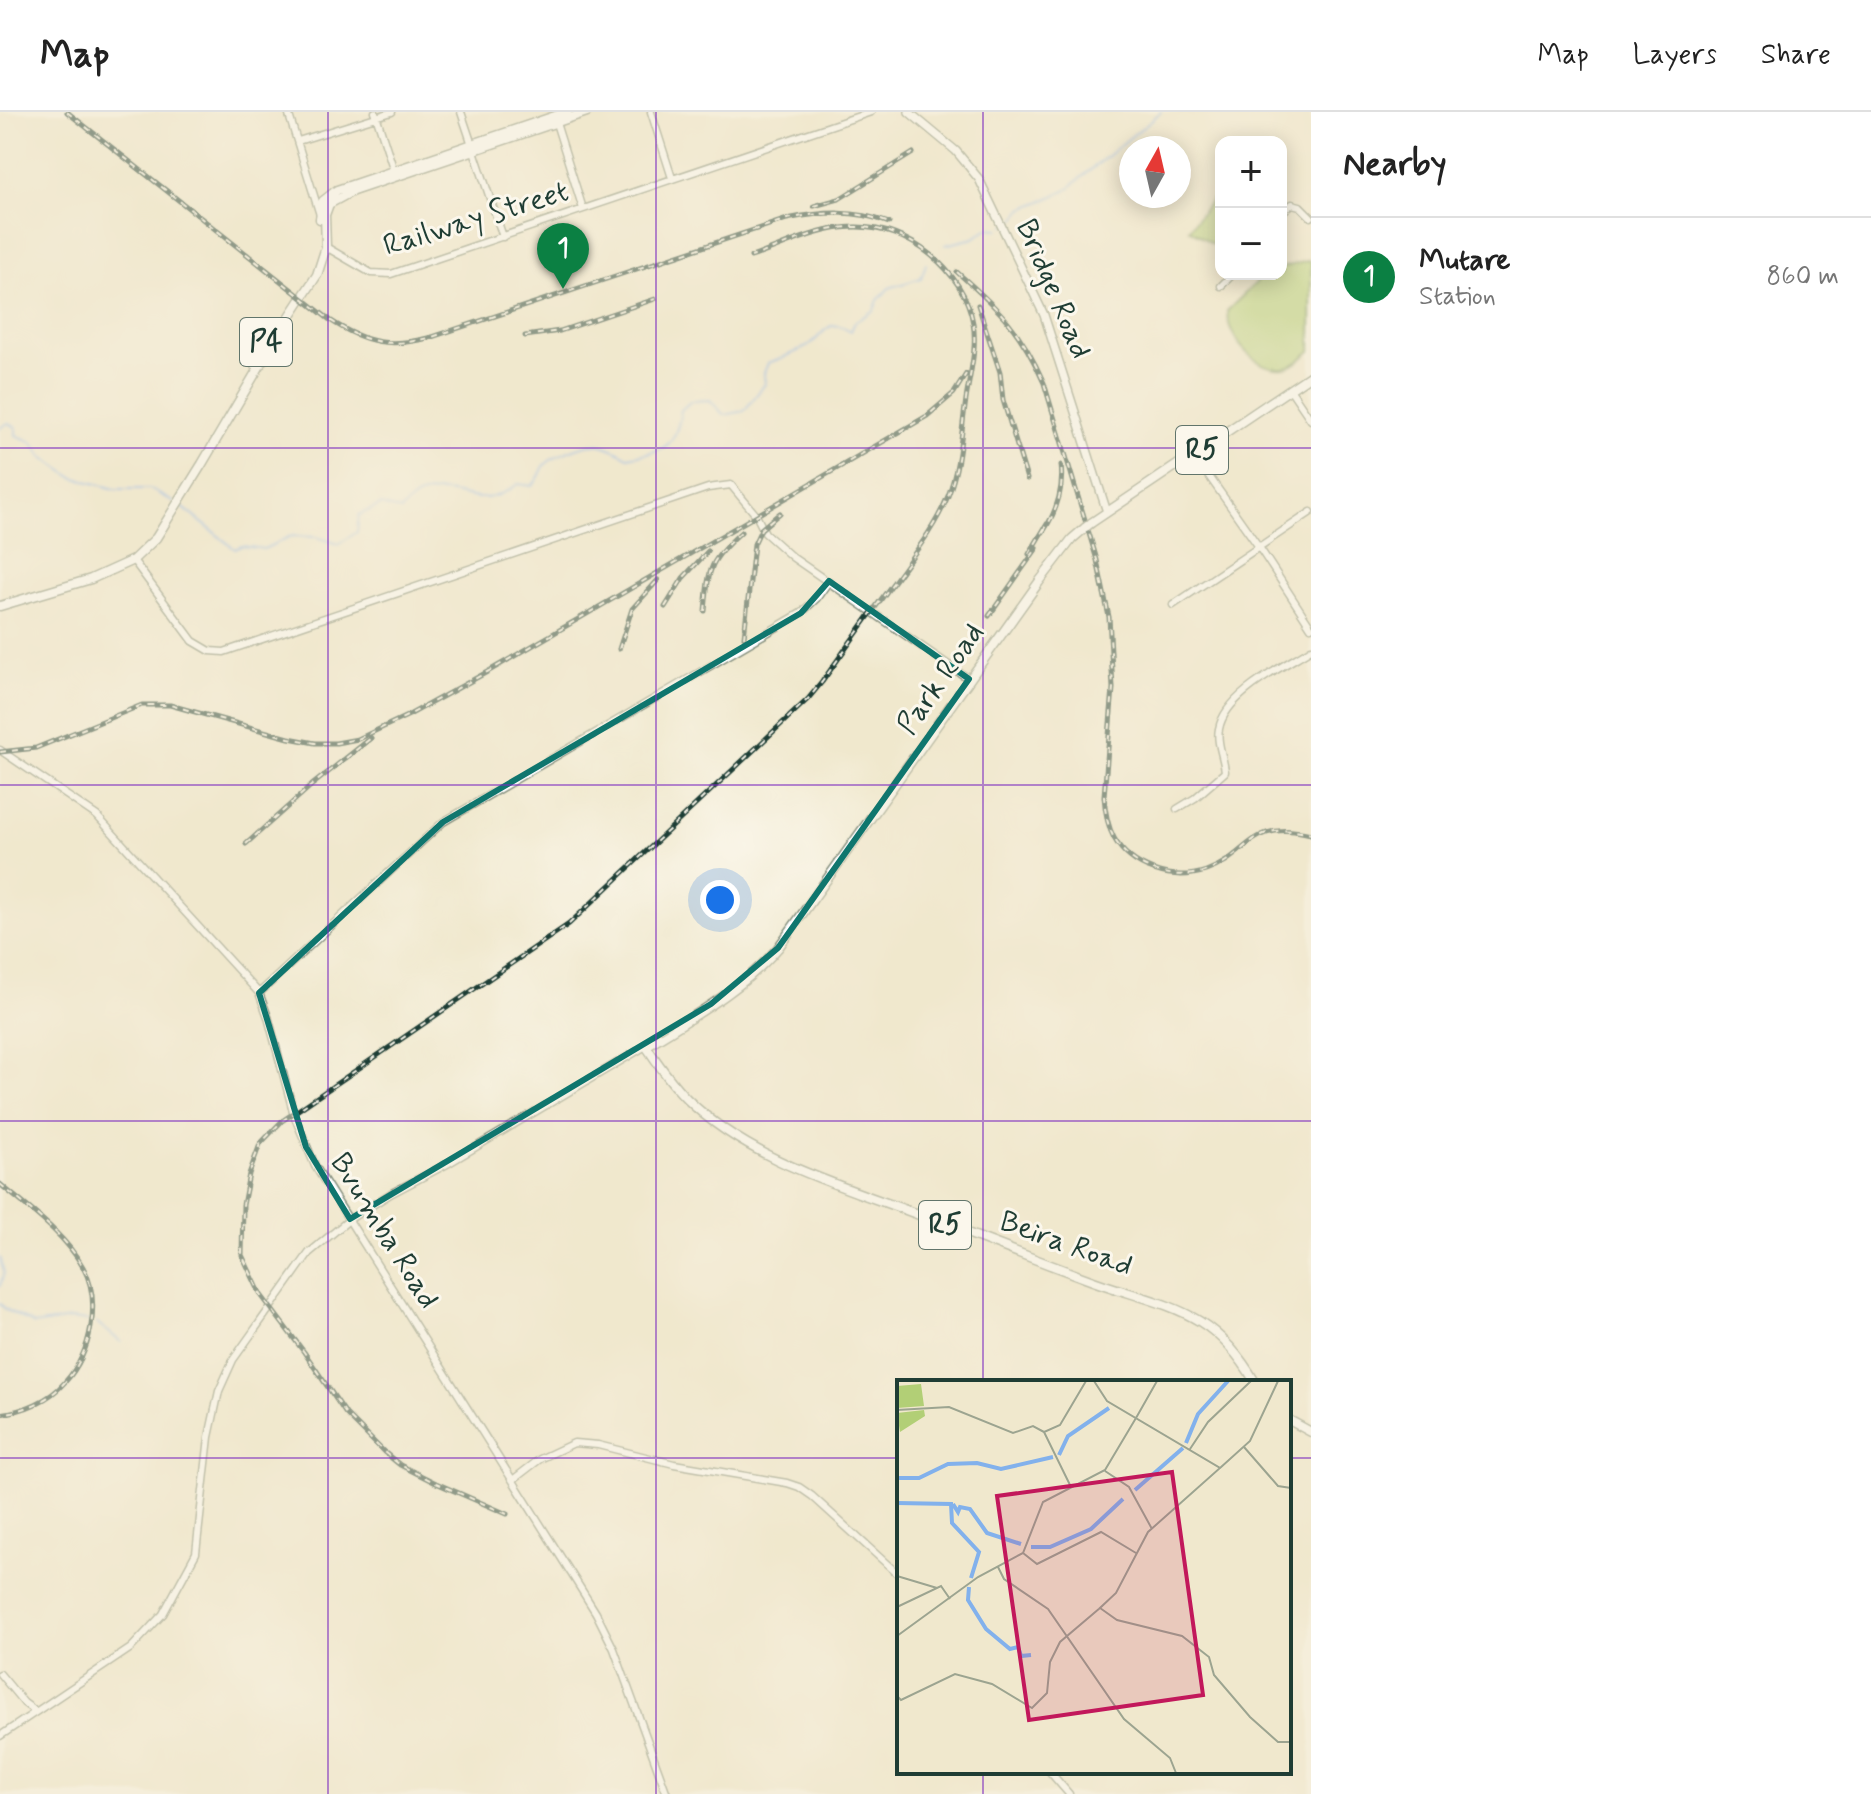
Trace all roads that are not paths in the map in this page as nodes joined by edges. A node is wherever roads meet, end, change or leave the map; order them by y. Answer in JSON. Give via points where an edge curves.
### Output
{"nodes":[{"id":1,"x":288,"y":112,"type":"edge"},
{"id":2,"x":392,"y":112,"type":"edge"},
{"id":3,"x":461,"y":112,"type":"edge"},
{"id":4,"x":567,"y":112,"type":"edge"},
{"id":5,"x":587,"y":112,"type":"edge"},
{"id":6,"x":651,"y":112,"type":"edge"},
{"id":7,"x":871,"y":112,"type":"edge"},
{"id":8,"x":909,"y":112,"type":"edge"},
{"id":9,"x":376,"y":114,"type":"edge"},
{"id":10,"x":554,"y":117,"type":"edge"},
{"id":11,"x":298,"y":141,"type":"junction"},
{"id":12,"x":473,"y":147,"type":"junction"},
{"id":13,"x":394,"y":171,"type":"junction"},
{"id":14,"x":672,"y":178,"type":"junction"},
{"id":15,"x":309,"y":183,"type":"junction"},
{"id":16,"x":326,"y":202,"type":"junction"},
{"id":17,"x":1287,"y":208,"type":"edge"},
{"id":18,"x":583,"y":209,"type":"junction"},
{"id":19,"x":320,"y":215,"type":"junction"},
{"id":20,"x":1311,"y":217,"type":"edge"},
{"id":21,"x":503,"y":237,"type":"junction"},
{"id":22,"x":326,"y":247,"type":"junction"},
{"id":23,"x":1227,"y":280,"type":"edge"},
{"id":24,"x":1221,"y":286,"type":"dead end"},
{"id":25,"x":1311,"y":375,"type":"edge"},
{"id":26,"x":1290,"y":389,"type":"junction"},
{"id":27,"x":1311,"y":420,"type":"edge"},
{"id":28,"x":1194,"y":455,"type":"junction"},
{"id":29,"x":191,"y":481,"type":"junction"},
{"id":30,"x":1107,"y":512,"type":"junction"},
{"id":31,"x":1311,"y":512,"type":"edge"},
{"id":32,"x":1259,"y":547,"type":"junction"},
{"id":33,"x":133,"y":560,"type":"junction"},
{"id":34,"x":829,"y":581,"type":"junction"},
{"id":35,"x":1173,"y":605,"type":"dead end"},
{"id":36,"x":0,"y":606,"type":"edge"},
{"id":37,"x":1311,"y":627,"type":"edge"},
{"id":38,"x":1311,"y":649,"type":"edge"},
{"id":39,"x":969,"y":679,"type":"junction"},
{"id":40,"x":0,"y":750,"type":"edge"},
{"id":41,"x":1177,"y":809,"type":"dead end"},
{"id":42,"x":259,"y":993,"type":"junction"},
{"id":43,"x":646,"y":1046,"type":"junction"},
{"id":44,"x":350,"y":1219,"type":"junction"},
{"id":45,"x":1254,"y":1380,"type":"edge"},
{"id":46,"x":1291,"y":1421,"type":"edge"},
{"id":47,"x":1311,"y":1432,"type":"edge"},
{"id":48,"x":514,"y":1479,"type":"junction"},
{"id":49,"x":897,"y":1573,"type":"edge"},
{"id":50,"x":0,"y":1674,"type":"edge"},
{"id":51,"x":35,"y":1711,"type":"junction"},
{"id":52,"x":0,"y":1736,"type":"edge"},
{"id":53,"x":1052,"y":1774,"type":"edge"},
{"id":54,"x":667,"y":1794,"type":"edge"},
{"id":55,"x":1069,"y":1794,"type":"edge"}],
"edges":[{"from":1,"to":11,"type":"street"},
{"from":2,"to":9,"type":"street"},
{"from":3,"to":12,"type":"street"},
{"from":4,"to":10,"type":"highway"},
{"from":5,"to":10,"type":"highway"},
{"from":6,"to":14,"type":"street"},
{"from":7,"to":14,"type":"street","name":"Railway Street"},
{"from":8,"to":30,"type":"main road","name":"Bridge Road","via":[[956,151],[979,179],[1044,315]]},
{"from":9,"to":11,"type":"street"},
{"from":9,"to":13,"type":"street"},
{"from":10,"to":12,"type":"highway"},
{"from":10,"to":18,"type":"street"},
{"from":11,"to":15,"type":"street"},
{"from":12,"to":13,"type":"highway"},
{"from":12,"to":16,"type":"highway"},
{"from":12,"to":21,"type":"street"},
{"from":13,"to":16,"type":"highway","via":[[337,190]]},
{"from":14,"to":18,"type":"street","name":"Railway Street"},
{"from":15,"to":16,"type":"street"},
{"from":15,"to":19,"type":"street"},
{"from":16,"to":19,"type":"highway","number":"P4"},
{"from":16,"to":22,"type":"highway","number":"P4"},
{"from":17,"to":20,"type":"street","via":[[1300,206]]},
{"from":18,"to":21,"type":"street","name":"Railway Street"},
{"from":19,"to":29,"type":"highway","number":"P4","via":[[321,252],[314,271],[261,351]]},
{"from":21,"to":22,"type":"street","name":"Railway Street","via":[[381,275]]},
{"from":22,"to":29,"type":"highway","number":"P4","via":[[317,275]]},
{"from":23,"to":24,"type":"street"},
{"from":25,"to":26,"type":"highway","name":"Park Road","number":"R5"},
{"from":26,"to":27,"type":"street"},
{"from":26,"to":28,"type":"highway","name":"Park Road","number":"R5"},
{"from":28,"to":30,"type":"highway","name":"Park Road","number":"R5"},
{"from":28,"to":32,"type":"street"},
{"from":29,"to":33,"type":"highway","number":"P4","via":[[156,538]]},
{"from":30,"to":39,"type":"highway","name":"Park Road","number":"R5","via":[[1072,539]]},
{"from":31,"to":32,"type":"street"},
{"from":32,"to":35,"type":"street"},
{"from":32,"to":37,"type":"street"},
{"from":33,"to":34,"type":"street","via":[[193,641],[224,652],[725,484],[736,489],[765,533]]},
{"from":33,"to":36,"type":"highway","number":"P4","via":[[91,579]]},
{"from":34,"to":39,"type":"street"},
{"from":34,"to":42,"type":"street","via":[[801,613],[443,822]]},
{"from":38,"to":41,"type":"street","via":[[1234,700],[1219,725],[1225,772]]},
{"from":39,"to":43,"type":"highway","name":"Park Road","number":"R5","via":[[761,967]]},
{"from":40,"to":42,"type":"street","name":"Bvumba Road","via":[[97,816]]},
{"from":42,"to":44,"type":"street","name":"Bvumba Road","via":[[306,1147]]},
{"from":43,"to":44,"type":"street"},
{"from":43,"to":45,"type":"highway","name":"Beira Road","number":"R5","via":[[690,1102],[754,1148],[1047,1265],[1190,1314],[1217,1331]]},
{"from":44,"to":48,"type":"street","name":"Bvumba Road"},
{"from":44,"to":51,"type":"street","via":[[309,1253],[223,1382],[209,1437],[196,1553],[163,1614],[131,1648]]},
{"from":46,"to":47,"type":"highway"},
{"from":48,"to":49,"type":"street","via":[[574,1443],[787,1483],[812,1496]]},
{"from":48,"to":54,"type":"street","name":"Bvumba Road","via":[[614,1649]]},
{"from":50,"to":51,"type":"street"},
{"from":51,"to":52,"type":"street"},
{"from":53,"to":55,"type":"street"}]}
